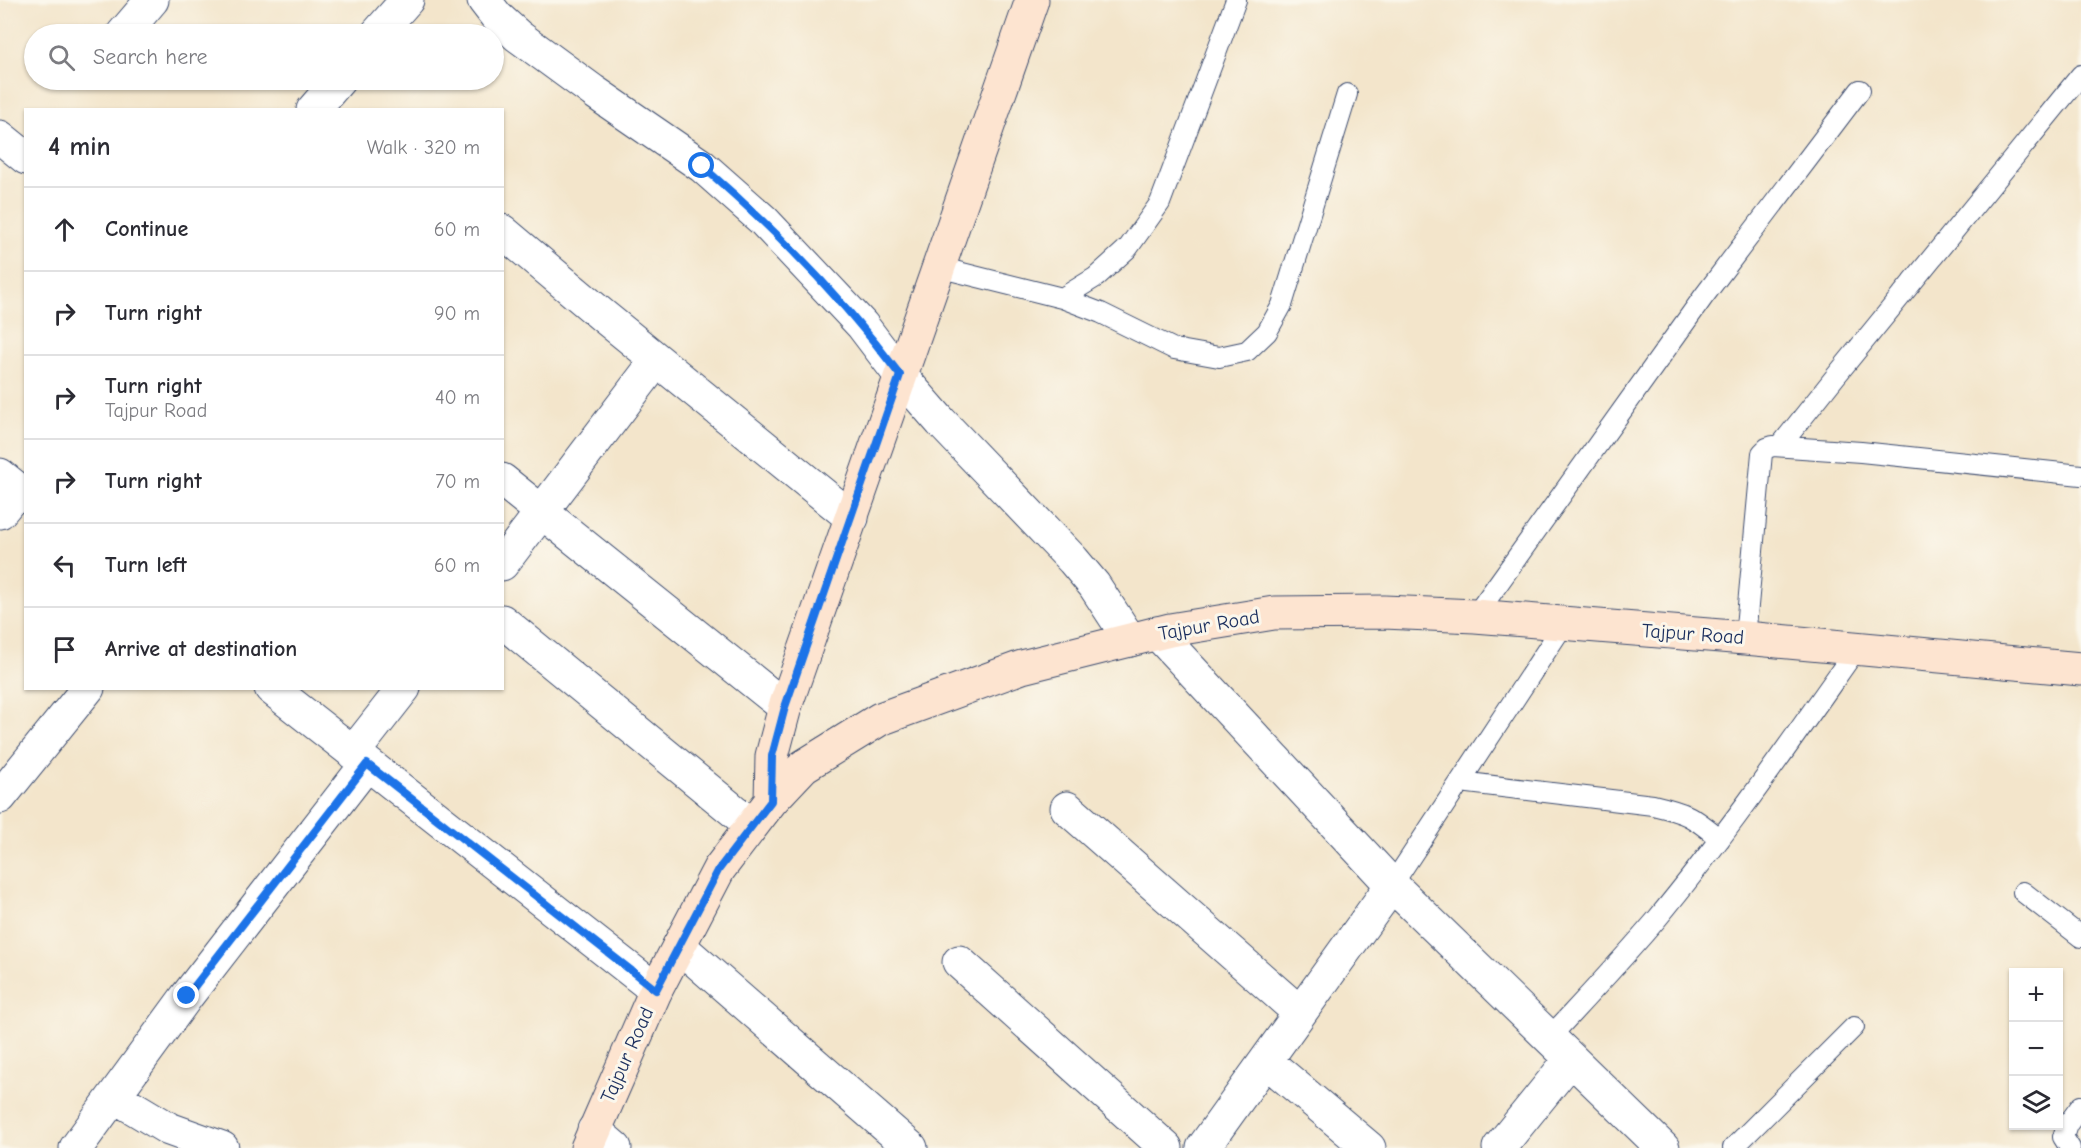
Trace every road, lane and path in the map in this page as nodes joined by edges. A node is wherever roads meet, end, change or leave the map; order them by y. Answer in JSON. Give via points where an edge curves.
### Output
{"nodes":[{"id":1,"x":152,"y":0,"type":"edge"},
{"id":2,"x":407,"y":0,"type":"edge"},
{"id":3,"x":484,"y":0,"type":"edge"},
{"id":4,"x":1032,"y":0,"type":"edge"},
{"id":5,"x":1236,"y":0,"type":"edge"},
{"id":6,"x":132,"y":24,"type":"edge"},
{"id":7,"x":386,"y":24,"type":"edge"},
{"id":8,"x":2081,"y":75,"type":"edge"},
{"id":9,"x":331,"y":90,"type":"edge"},
{"id":10,"x":1860,"y":90,"type":"dead end"},
{"id":11,"x":1347,"y":94,"type":"dead end"},
{"id":12,"x":316,"y":108,"type":"edge"},
{"id":13,"x":0,"y":138,"type":"edge"},
{"id":14,"x":24,"y":156,"type":"edge"},
{"id":15,"x":504,"y":233,"type":"edge"},
{"id":16,"x":938,"y":267,"type":"junction"},
{"id":17,"x":1062,"y":298,"type":"junction"},
{"id":18,"x":657,"y":360,"type":"junction"},
{"id":19,"x":900,"y":375,"type":"junction"},
{"id":20,"x":1780,"y":446,"type":"junction"},
{"id":21,"x":2081,"y":475,"type":"edge"},
{"id":22,"x":504,"y":482,"type":"edge"},
{"id":23,"x":543,"y":513,"type":"junction"},
{"id":24,"x":852,"y":518,"type":"junction"},
{"id":25,"x":504,"y":562,"type":"edge"},
{"id":26,"x":1475,"y":616,"type":"junction"},
{"id":27,"x":504,"y":622,"type":"edge"},
{"id":28,"x":1564,"y":624,"type":"junction"},
{"id":29,"x":1144,"y":637,"type":"junction"},
{"id":30,"x":1745,"y":638,"type":"junction"},
{"id":31,"x":1857,"y":648,"type":"junction"},
{"id":32,"x":2081,"y":669,"type":"edge"},
{"id":33,"x":86,"y":690,"type":"edge"},
{"id":34,"x":274,"y":690,"type":"edge"},
{"id":35,"x":403,"y":690,"type":"edge"},
{"id":36,"x":785,"y":707,"type":"junction"},
{"id":37,"x":360,"y":759,"type":"junction"},
{"id":38,"x":1460,"y":782,"type":"junction"},
{"id":39,"x":0,"y":797,"type":"edge"},
{"id":40,"x":1067,"y":808,"type":"dead end"},
{"id":41,"x":761,"y":813,"type":"junction"},
{"id":42,"x":1720,"y":839,"type":"junction"},
{"id":43,"x":1392,"y":885,"type":"junction"},
{"id":44,"x":2023,"y":892,"type":"dead end"},
{"id":45,"x":2081,"y":937,"type":"edge"},
{"id":46,"x":679,"y":946,"type":"junction"},
{"id":47,"x":959,"y":962,"type":"dead end"},
{"id":48,"x":656,"y":990,"type":"junction"},
{"id":49,"x":1300,"y":1013,"type":"junction"},
{"id":50,"x":1854,"y":1027,"type":"dead end"},
{"id":51,"x":1560,"y":1048,"type":"junction"},
{"id":52,"x":1266,"y":1061,"type":"junction"},
{"id":53,"x":114,"y":1096,"type":"junction"},
{"id":54,"x":2081,"y":1106,"type":"edge"},
{"id":55,"x":598,"y":1142,"type":"edge"},
{"id":56,"x":2062,"y":1144,"type":"edge"},
{"id":57,"x":76,"y":1148,"type":"edge"},
{"id":58,"x":222,"y":1148,"type":"edge"},
{"id":59,"x":911,"y":1148,"type":"edge"},
{"id":60,"x":1166,"y":1148,"type":"edge"},
{"id":61,"x":1203,"y":1148,"type":"edge"},
{"id":62,"x":1369,"y":1148,"type":"edge"},
{"id":63,"x":1499,"y":1148,"type":"edge"},
{"id":64,"x":1663,"y":1148,"type":"edge"},
{"id":65,"x":1733,"y":1148,"type":"edge"}],
"edges":[{"from":1,"to":6,"type":"street"},
{"from":2,"to":7,"type":"street"},
{"from":3,"to":19,"type":"street","via":[[518,36],[728,188],[862,325]]},
{"from":4,"to":16,"type":"main road"},
{"from":5,"to":17,"type":"lane","via":[[1160,204],[1128,248],[1096,277]]},
{"from":8,"to":20,"type":"lane"},
{"from":9,"to":12,"type":"street"},
{"from":10,"to":26,"type":"lane","via":[[1704,296]]},
{"from":11,"to":17,"type":"lane","via":[[1282,305],[1268,332],[1247,351],[1219,357],[1174,349]]},
{"from":13,"to":14,"type":"street"},
{"from":15,"to":18,"type":"street"},
{"from":16,"to":17,"type":"lane"},
{"from":16,"to":19,"type":"main road"},
{"from":18,"to":23,"type":"street"},
{"from":18,"to":24,"type":"street"},
{"from":19,"to":24,"type":"main road"},
{"from":19,"to":29,"type":"street"},
{"from":20,"to":21,"type":"lane"},
{"from":20,"to":30,"type":"lane","via":[[1762,453]]},
{"from":22,"to":23,"type":"street"},
{"from":23,"to":25,"type":"street"},
{"from":23,"to":36,"type":"street"},
{"from":24,"to":36,"type":"main road"},
{"from":26,"to":28,"type":"main road","name":"Tajpur Road"},
{"from":26,"to":29,"type":"main road","name":"Tajpur Road","via":[[1384,612],[1274,614]]},
{"from":27,"to":41,"type":"street"},
{"from":28,"to":30,"type":"main road","name":"Tajpur Road"},
{"from":28,"to":38,"type":"lane"},
{"from":29,"to":41,"type":"main road","name":"Tajpur Road","via":[[1022,667],[880,719],[804,766]]},
{"from":29,"to":43,"type":"street"},
{"from":30,"to":31,"type":"main road","name":"Tajpur Road"},
{"from":31,"to":32,"type":"main road","name":"Tajpur Road"},
{"from":31,"to":42,"type":"lane"},
{"from":33,"to":39,"type":"street"},
{"from":34,"to":37,"type":"street"},
{"from":35,"to":37,"type":"street"},
{"from":36,"to":41,"type":"main road"},
{"from":37,"to":48,"type":"street"},
{"from":37,"to":53,"type":"street"},
{"from":38,"to":42,"type":"lane","via":[[1653,805],[1683,812]]},
{"from":38,"to":43,"type":"lane"},
{"from":40,"to":49,"type":"street"},
{"from":41,"to":46,"type":"main road","name":"Tajpur Road","via":[[719,869]]},
{"from":42,"to":51,"type":"lane"},
{"from":43,"to":49,"type":"street"},
{"from":43,"to":51,"type":"street"},
{"from":44,"to":45,"type":"lane"},
{"from":46,"to":48,"type":"main road","name":"Tajpur Road"},
{"from":46,"to":59,"type":"street"},
{"from":47,"to":60,"type":"street"},
{"from":48,"to":55,"type":"main road","name":"Tajpur Road"},
{"from":49,"to":52,"type":"street"},
{"from":50,"to":65,"type":"lane"},
{"from":51,"to":63,"type":"street"},
{"from":51,"to":64,"type":"street"},
{"from":52,"to":61,"type":"street"},
{"from":52,"to":62,"type":"street"},
{"from":53,"to":57,"type":"street"},
{"from":53,"to":58,"type":"street","via":[[169,1129]]},
{"from":54,"to":56,"type":"lane","via":[[2067,1125]]}]}
